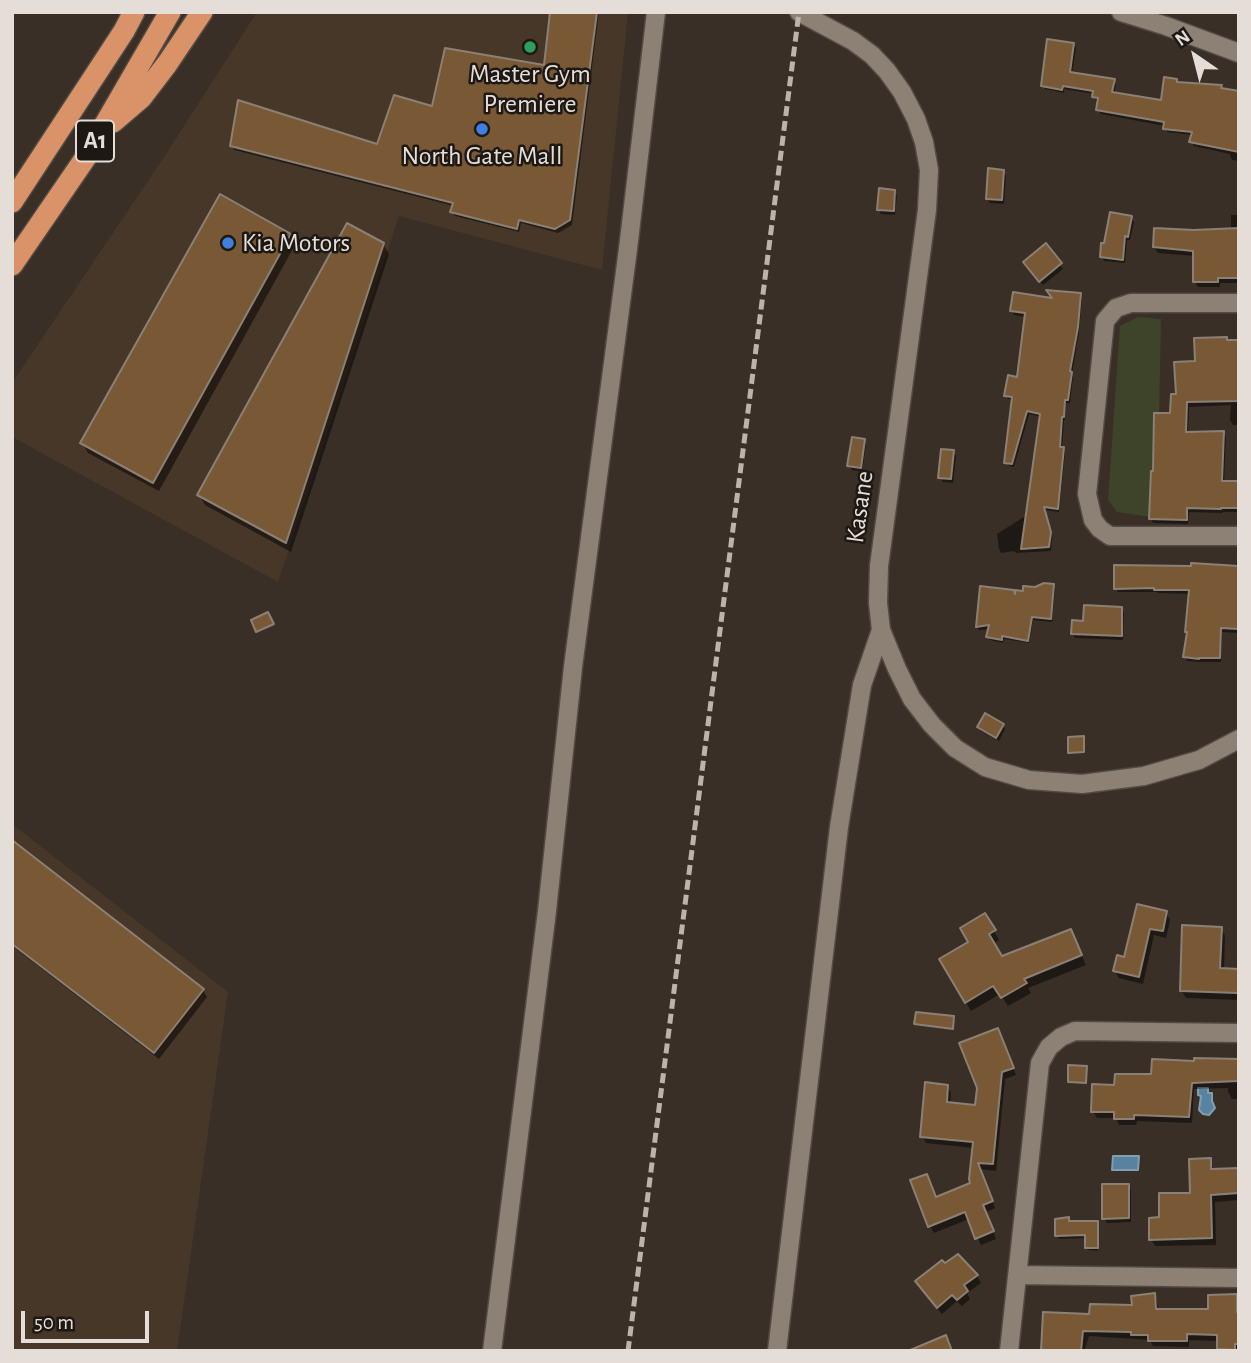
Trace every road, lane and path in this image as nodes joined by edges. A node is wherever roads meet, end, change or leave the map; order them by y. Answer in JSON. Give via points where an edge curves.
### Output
{"nodes":[{"id":1,"x":170,"y":12,"type":"edge"},
{"id":2,"x":202,"y":12,"type":"edge"},
{"id":3,"x":656,"y":12,"type":"edge"},
{"id":4,"x":799,"y":12,"type":"edge"},
{"id":5,"x":1121,"y":12,"type":"edge"},
{"id":6,"x":129,"y":18,"type":"edge"},
{"id":7,"x":1167,"y":19,"type":"edge"},
{"id":8,"x":1239,"y":53,"type":"edge"},
{"id":9,"x":99,"y":134,"type":"junction"},
{"id":10,"x":12,"y":202,"type":"edge"},
{"id":11,"x":12,"y":265,"type":"edge"},
{"id":12,"x":1239,"y":303,"type":"edge"},
{"id":13,"x":1239,"y":536,"type":"edge"},
{"id":14,"x":881,"y":630,"type":"junction"},
{"id":15,"x":1239,"y":739,"type":"edge"},
{"id":16,"x":1239,"y":1033,"type":"edge"},
{"id":17,"x":1017,"y":1275,"type":"junction"},
{"id":18,"x":1239,"y":1278,"type":"edge"},
{"id":19,"x":492,"y":1351,"type":"edge"},
{"id":20,"x":778,"y":1351,"type":"edge"},
{"id":21,"x":1009,"y":1351,"type":"edge"}],
"edges":[{"from":1,"to":9,"type":"highway","number":"A1"},
{"from":2,"to":9,"type":"highway","via":[[141,98]]},
{"from":3,"to":19,"type":"street"},
{"from":4,"to":14,"type":"street","name":"Kasane","via":[[853,41],[887,71],[916,119],[929,170],[879,566]]},
{"from":5,"to":7,"type":"street"},
{"from":6,"to":10,"type":"highway","number":"A1"},
{"from":7,"to":8,"type":"street"},
{"from":9,"to":11,"type":"highway","number":"A1"},
{"from":12,"to":13,"type":"street","via":[[1131,303],[1116,308],[1105,321],[1087,494],[1093,520],[1110,536]]},
{"from":14,"to":15,"type":"street","name":"Kasane","via":[[912,699],[932,725],[955,748],[985,766],[1028,780],[1082,783],[1144,776],[1199,760]]},
{"from":14,"to":20,"type":"street","via":[[862,685],[839,827]]},
{"from":16,"to":17,"type":"street","via":[[1074,1031],[1049,1048],[1040,1063]]},
{"from":17,"to":18,"type":"street"},
{"from":17,"to":21,"type":"street"}]}
